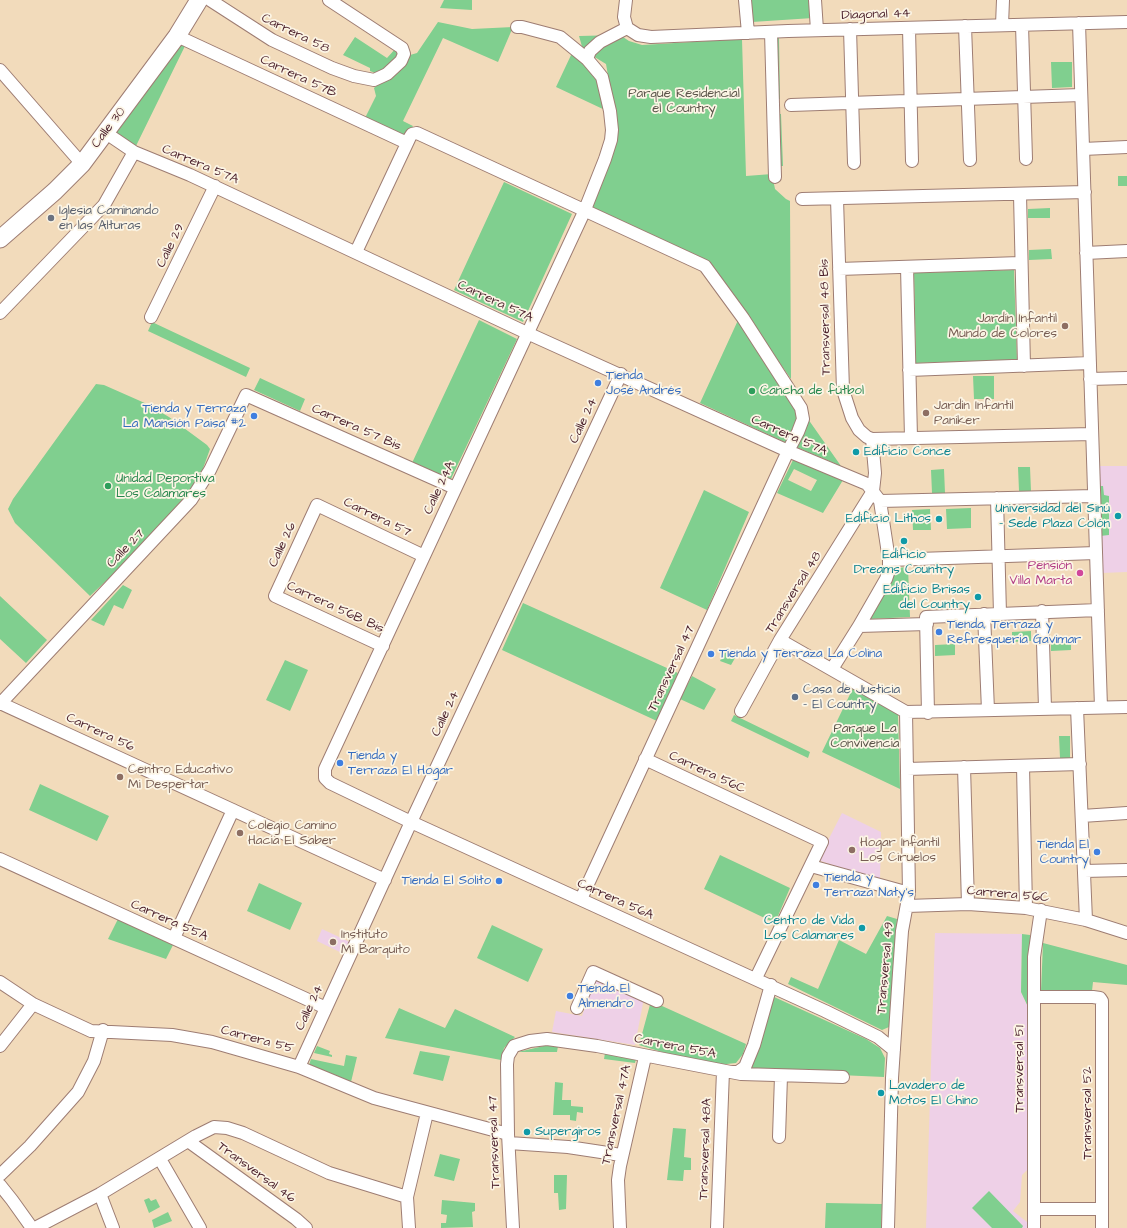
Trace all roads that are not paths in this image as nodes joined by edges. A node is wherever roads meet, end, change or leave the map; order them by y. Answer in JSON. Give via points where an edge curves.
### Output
{"nodes":[{"id":1,"x":199,"y":0,"type":"edge"},
{"id":2,"x":210,"y":0,"type":"edge"},
{"id":3,"x":329,"y":0,"type":"edge"},
{"id":4,"x":626,"y":0,"type":"edge"},
{"id":5,"x":745,"y":0,"type":"edge"},
{"id":6,"x":816,"y":0,"type":"edge"},
{"id":7,"x":1003,"y":0,"type":"edge"},
{"id":8,"x":1127,"y":22,"type":"edge"},
{"id":9,"x":1079,"y":23,"type":"junction"},
{"id":10,"x":1002,"y":25,"type":"junction"},
{"id":11,"x":1022,"y":25,"type":"junction"},
{"id":12,"x":965,"y":26,"type":"junction"},
{"id":13,"x":517,"y":27,"type":"dead end"},
{"id":14,"x":627,"y":28,"type":"junction"},
{"id":15,"x":909,"y":28,"type":"junction"},
{"id":16,"x":850,"y":29,"type":"junction"},
{"id":17,"x":817,"y":30,"type":"junction"},
{"id":18,"x":771,"y":32,"type":"junction"},
{"id":19,"x":748,"y":33,"type":"junction"},
{"id":20,"x":177,"y":36,"type":"junction"},
{"id":21,"x":587,"y":59,"type":"junction"},
{"id":22,"x":0,"y":70,"type":"edge"},
{"id":23,"x":1081,"y":95,"type":"junction"},
{"id":24,"x":1024,"y":97,"type":"junction"},
{"id":25,"x":967,"y":99,"type":"junction"},
{"id":26,"x":911,"y":101,"type":"junction"},
{"id":27,"x":852,"y":103,"type":"junction"},
{"id":28,"x":791,"y":105,"type":"dead end"},
{"id":29,"x":106,"y":133,"type":"junction"},
{"id":30,"x":407,"y":142,"type":"junction"},
{"id":31,"x":1127,"y":147,"type":"edge"},
{"id":32,"x":1083,"y":148,"type":"junction"},
{"id":33,"x":134,"y":152,"type":"junction"},
{"id":34,"x":1026,"y":159,"type":"dead end"},
{"id":35,"x":970,"y":160,"type":"dead end"},
{"id":36,"x":912,"y":161,"type":"dead end"},
{"id":37,"x":854,"y":163,"type":"dead end"},
{"id":38,"x":82,"y":164,"type":"junction"},
{"id":39,"x":775,"y":177,"type":"dead end"},
{"id":40,"x":215,"y":186,"type":"junction"},
{"id":41,"x":1085,"y":192,"type":"junction"},
{"id":42,"x":1020,"y":195,"type":"junction"},
{"id":43,"x":802,"y":199,"type":"dead end"},
{"id":44,"x":837,"y":199,"type":"junction"},
{"id":45,"x":584,"y":212,"type":"junction"},
{"id":46,"x":0,"y":239,"type":"edge"},
{"id":47,"x":356,"y":252,"type":"junction"},
{"id":48,"x":1127,"y":252,"type":"edge"},
{"id":49,"x":1086,"y":253,"type":"junction"},
{"id":50,"x":1020,"y":263,"type":"junction"},
{"id":51,"x":907,"y":267,"type":"junction"},
{"id":52,"x":839,"y":269,"type":"junction"},
{"id":53,"x":0,"y":313,"type":"edge"},
{"id":54,"x":151,"y":317,"type":"dead end"},
{"id":55,"x":527,"y":333,"type":"junction"},
{"id":56,"x":1090,"y":363,"type":"junction"},
{"id":57,"x":1024,"y":366,"type":"junction"},
{"id":58,"x":909,"y":370,"type":"junction"},
{"id":59,"x":621,"y":374,"type":"junction"},
{"id":60,"x":1127,"y":378,"type":"edge"},
{"id":61,"x":1090,"y":379,"type":"junction"},
{"id":62,"x":246,"y":395,"type":"joint"},
{"id":63,"x":1092,"y":434,"type":"junction"},
{"id":64,"x":910,"y":438,"type":"junction"},
{"id":65,"x":872,"y":439,"type":"junction"},
{"id":66,"x":788,"y":451,"type":"junction"},
{"id":67,"x":455,"y":488,"type":"junction"},
{"id":68,"x":873,"y":490,"type":"junction"},
{"id":69,"x":1094,"y":496,"type":"junction"},
{"id":70,"x":996,"y":498,"type":"junction"},
{"id":71,"x":880,"y":501,"type":"junction"},
{"id":72,"x":317,"y":505,"type":"joint"},
{"id":73,"x":1096,"y":553,"type":"junction"},
{"id":74,"x":424,"y":556,"type":"junction"},
{"id":75,"x":998,"y":557,"type":"junction"},
{"id":76,"x":889,"y":560,"type":"junction"},
{"id":77,"x":275,"y":596,"type":"joint"},
{"id":78,"x":1098,"y":610,"type":"junction"},
{"id":79,"x":1042,"y":611,"type":"junction"},
{"id":80,"x":984,"y":614,"type":"junction"},
{"id":81,"x":1000,"y":614,"type":"junction"},
{"id":82,"x":927,"y":624,"type":"junction"},
{"id":83,"x":859,"y":626,"type":"junction"},
{"id":84,"x":780,"y":640,"type":"junction"},
{"id":85,"x":383,"y":646,"type":"junction"},
{"id":86,"x":832,"y":669,"type":"junction"},
{"id":87,"x":0,"y":704,"type":"edge"},
{"id":88,"x":1101,"y":707,"type":"junction"},
{"id":89,"x":1127,"y":707,"type":"edge"},
{"id":90,"x":1045,"y":708,"type":"junction"},
{"id":91,"x":1077,"y":708,"type":"junction"},
{"id":92,"x":988,"y":710,"type":"junction"},
{"id":93,"x":741,"y":711,"type":"dead end"},
{"id":94,"x":906,"y":712,"type":"junction"},
{"id":95,"x":928,"y":713,"type":"junction"},
{"id":96,"x":645,"y":759,"type":"junction"},
{"id":97,"x":1080,"y":764,"type":"junction"},
{"id":98,"x":1023,"y":766,"type":"junction"},
{"id":99,"x":964,"y":767,"type":"junction"},
{"id":100,"x":907,"y":769,"type":"junction"},
{"id":101,"x":325,"y":777,"type":"joint"},
{"id":102,"x":233,"y":810,"type":"junction"},
{"id":103,"x":1127,"y":813,"type":"edge"},
{"id":104,"x":1082,"y":816,"type":"junction"},
{"id":105,"x":411,"y":822,"type":"junction"},
{"id":106,"x":0,"y":859,"type":"edge"},
{"id":107,"x":811,"y":866,"type":"junction"},
{"id":108,"x":1127,"y":870,"type":"edge"},
{"id":109,"x":1084,"y":871,"type":"junction"},
{"id":110,"x":384,"y":880,"type":"junction"},
{"id":111,"x":909,"y":893,"type":"junction"},
{"id":112,"x":581,"y":899,"type":"junction"},
{"id":113,"x":968,"y":904,"type":"junction"},
{"id":114,"x":907,"y":906,"type":"junction"},
{"id":115,"x":1026,"y":908,"type":"junction"},
{"id":116,"x":1041,"y":910,"type":"junction"},
{"id":117,"x":1086,"y":920,"type":"junction"},
{"id":118,"x":1127,"y":933,"type":"edge"},
{"id":119,"x":174,"y":938,"type":"junction"},
{"id":120,"x":756,"y":978,"type":"junction"},
{"id":121,"x":0,"y":982,"type":"edge"},
{"id":122,"x":771,"y":985,"type":"junction"},
{"id":123,"x":1034,"y":997,"type":"junction"},
{"id":124,"x":657,"y":1001,"type":"dead end"},
{"id":125,"x":33,"y":1004,"type":"junction"},
{"id":126,"x":326,"y":1008,"type":"junction"},
{"id":127,"x":577,"y":1008,"type":"dead end"},
{"id":128,"x":103,"y":1030,"type":"junction"},
{"id":129,"x":0,"y":1046,"type":"edge"},
{"id":130,"x":894,"y":1050,"type":"junction"},
{"id":131,"x":508,"y":1056,"type":"joint"},
{"id":132,"x":645,"y":1057,"type":"junction"},
{"id":133,"x":299,"y":1067,"type":"junction"},
{"id":134,"x":727,"y":1072,"type":"junction"},
{"id":135,"x":781,"y":1076,"type":"junction"},
{"id":136,"x":843,"y":1077,"type":"dead end"},
{"id":137,"x":427,"y":1113,"type":"junction"},
{"id":138,"x":779,"y":1137,"type":"dead end"},
{"id":139,"x":508,"y":1139,"type":"junction"},
{"id":140,"x":188,"y":1141,"type":"junction"},
{"id":141,"x":622,"y":1155,"type":"junction"},
{"id":142,"x":160,"y":1159,"type":"junction"},
{"id":143,"x":0,"y":1175,"type":"edge"},
{"id":144,"x":0,"y":1186,"type":"edge"},
{"id":145,"x":100,"y":1194,"type":"junction"},
{"id":146,"x":407,"y":1197,"type":"junction"},
{"id":147,"x":1035,"y":1209,"type":"junction"},
{"id":148,"x":1101,"y":1209,"type":"junction"},
{"id":149,"x":32,"y":1228,"type":"edge"},
{"id":150,"x":35,"y":1228,"type":"edge"},
{"id":151,"x":113,"y":1228,"type":"edge"},
{"id":152,"x":200,"y":1228,"type":"edge"},
{"id":153,"x":306,"y":1228,"type":"edge"},
{"id":154,"x":409,"y":1228,"type":"edge"},
{"id":155,"x":513,"y":1228,"type":"edge"},
{"id":156,"x":620,"y":1228,"type":"edge"},
{"id":157,"x":717,"y":1228,"type":"edge"},
{"id":158,"x":888,"y":1228,"type":"edge"},
{"id":159,"x":1034,"y":1228,"type":"edge"},
{"id":160,"x":1102,"y":1228,"type":"edge"}],
"edges":[{"from":1,"to":20,"type":"main road","name":"Calle 30"},
{"from":2,"to":3,"type":"street","name":"Carrera 58","via":[[260,33],[354,76],[374,80],[387,74],[402,61],[402,48]]},
{"from":4,"to":14,"type":"street","via":[[624,16]]},
{"from":5,"to":19,"type":"street"},
{"from":6,"to":17,"type":"street"},
{"from":7,"to":10,"type":"street"},
{"from":8,"to":9,"type":"street","name":"Diagonal 44"},
{"from":9,"to":11,"type":"street","name":"Diagonal 44"},
{"from":9,"to":23,"type":"street"},
{"from":10,"to":11,"type":"street","name":"Diagonal 44"},
{"from":10,"to":12,"type":"street","name":"Diagonal 44"},
{"from":11,"to":24,"type":"street"},
{"from":12,"to":15,"type":"street","name":"Diagonal 44"},
{"from":12,"to":25,"type":"street"},
{"from":13,"to":21,"type":"street","name":"Calle 24A","via":[[560,37]]},
{"from":14,"to":19,"type":"street","name":"Diagonal 44","via":[[634,34],[651,37]]},
{"from":14,"to":21,"type":"street","via":[[600,42],[590,50]]},
{"from":15,"to":16,"type":"street","name":"Diagonal 44"},
{"from":15,"to":26,"type":"street"},
{"from":16,"to":17,"type":"street","name":"Diagonal 44"},
{"from":16,"to":27,"type":"street"},
{"from":17,"to":18,"type":"street","name":"Diagonal 44"},
{"from":18,"to":19,"type":"street","name":"Diagonal 44"},
{"from":18,"to":39,"type":"street"},
{"from":20,"to":29,"type":"main road","name":"Calle 30"},
{"from":20,"to":30,"type":"street","name":"Carrera 57B"},
{"from":21,"to":45,"type":"street","name":"Calle 24A","via":[[602,77],[612,130],[605,159]]},
{"from":22,"to":38,"type":"street"},
{"from":23,"to":24,"type":"street"},
{"from":23,"to":32,"type":"street"},
{"from":24,"to":25,"type":"street"},
{"from":24,"to":34,"type":"street"},
{"from":25,"to":26,"type":"street"},
{"from":25,"to":35,"type":"street"},
{"from":26,"to":27,"type":"street"},
{"from":26,"to":36,"type":"street"},
{"from":27,"to":28,"type":"street"},
{"from":27,"to":37,"type":"street"},
{"from":29,"to":33,"type":"street","name":"Carrera 57A"},
{"from":29,"to":38,"type":"main road","name":"Calle 30"},
{"from":30,"to":45,"type":"street","via":[[412,134],[418,134]]},
{"from":30,"to":47,"type":"street"},
{"from":31,"to":32,"type":"street"},
{"from":32,"to":41,"type":"street"},
{"from":33,"to":40,"type":"street","name":"Carrera 57A"},
{"from":33,"to":53,"type":"street","via":[[104,205]]},
{"from":38,"to":46,"type":"main road","name":"Calle 30"},
{"from":40,"to":47,"type":"street","name":"Carrera 57A"},
{"from":40,"to":54,"type":"street","name":"Calle 29"},
{"from":41,"to":42,"type":"street"},
{"from":41,"to":49,"type":"street"},
{"from":42,"to":44,"type":"street"},
{"from":42,"to":50,"type":"street"},
{"from":43,"to":44,"type":"street"},
{"from":44,"to":52,"type":"street","name":"Transversal 48 Bis"},
{"from":45,"to":55,"type":"street","name":"Calle 24A"},
{"from":45,"to":66,"type":"street","name":"Transversal 47","via":[[672,249],[705,266],[798,401],[802,412],[802,424]]},
{"from":47,"to":55,"type":"street","name":"Carrera 57A"},
{"from":48,"to":49,"type":"street"},
{"from":49,"to":56,"type":"street"},
{"from":50,"to":51,"type":"street"},
{"from":50,"to":57,"type":"street"},
{"from":51,"to":52,"type":"street"},
{"from":51,"to":58,"type":"street"},
{"from":52,"to":65,"type":"street","name":"Transversal 48 Bis","via":[[842,390],[859,430]]},
{"from":55,"to":59,"type":"street","name":"Carrera 57A"},
{"from":55,"to":67,"type":"street","name":"Calle 24A"},
{"from":56,"to":57,"type":"street"},
{"from":56,"to":61,"type":"street"},
{"from":57,"to":58,"type":"street"},
{"from":58,"to":64,"type":"street"},
{"from":59,"to":66,"type":"street","name":"Carrera 57A"},
{"from":59,"to":105,"type":"street","name":"Calle 24"},
{"from":60,"to":61,"type":"street"},
{"from":61,"to":63,"type":"street"},
{"from":62,"to":67,"type":"street","name":"Carrera 57 Bis"},
{"from":62,"to":87,"type":"street","name":"Calle 27","via":[[204,480],[191,500]]},
{"from":63,"to":64,"type":"street"},
{"from":63,"to":69,"type":"street"},
{"from":64,"to":65,"type":"street"},
{"from":65,"to":68,"type":"street","via":[[875,472]]},
{"from":66,"to":68,"type":"street","name":"Carrera 57A","via":[[865,482]]},
{"from":66,"to":96,"type":"street","name":"Transversal 47"},
{"from":67,"to":74,"type":"street","name":"Calle 24A"},
{"from":68,"to":71,"type":"street"},
{"from":68,"to":84,"type":"street","name":"Transversal 48"},
{"from":69,"to":70,"type":"street"},
{"from":69,"to":73,"type":"street"},
{"from":70,"to":71,"type":"street"},
{"from":70,"to":75,"type":"street"},
{"from":71,"to":76,"type":"street"},
{"from":72,"to":74,"type":"street","name":"Carrera 57"},
{"from":72,"to":77,"type":"street","name":"Calle 26"},
{"from":73,"to":75,"type":"street"},
{"from":73,"to":78,"type":"street"},
{"from":74,"to":85,"type":"street","name":"Calle 24A"},
{"from":75,"to":76,"type":"street"},
{"from":75,"to":81,"type":"street"},
{"from":76,"to":83,"type":"street","via":[[886,579]]},
{"from":77,"to":85,"type":"street","name":"Carrera 56B Bis"},
{"from":78,"to":79,"type":"street"},
{"from":78,"to":88,"type":"street"},
{"from":79,"to":81,"type":"street"},
{"from":79,"to":90,"type":"street"},
{"from":80,"to":81,"type":"street"},
{"from":80,"to":82,"type":"street","via":[[926,616]]},
{"from":80,"to":92,"type":"street"},
{"from":82,"to":83,"type":"street"},
{"from":82,"to":95,"type":"street"},
{"from":83,"to":86,"type":"street"},
{"from":84,"to":86,"type":"street"},
{"from":84,"to":93,"type":"street","name":"Transversal 48"},
{"from":85,"to":101,"type":"street","name":"Calle 24A","via":[[325,769]]},
{"from":86,"to":94,"type":"street"},
{"from":87,"to":102,"type":"street","name":"Carrera 56"},
{"from":88,"to":89,"type":"street"},
{"from":88,"to":91,"type":"street"},
{"from":90,"to":91,"type":"street"},
{"from":90,"to":92,"type":"street"},
{"from":91,"to":97,"type":"street"},
{"from":92,"to":95,"type":"street"},
{"from":94,"to":95,"type":"street"},
{"from":94,"to":100,"type":"street","name":"Transversal 49"},
{"from":96,"to":107,"type":"street","name":"Carrera 56C","via":[[822,842]]},
{"from":96,"to":112,"type":"street","name":"Transversal 47"},
{"from":97,"to":98,"type":"street"},
{"from":97,"to":104,"type":"street"},
{"from":98,"to":99,"type":"street"},
{"from":98,"to":115,"type":"street"},
{"from":99,"to":100,"type":"street"},
{"from":99,"to":113,"type":"street"},
{"from":100,"to":111,"type":"street","name":"Transversal 49"},
{"from":101,"to":105,"type":"street","name":"Carrera 56A","via":[[330,783]]},
{"from":102,"to":110,"type":"street","name":"Carrera 56"},
{"from":102,"to":119,"type":"street"},
{"from":103,"to":104,"type":"street"},
{"from":104,"to":109,"type":"street"},
{"from":105,"to":110,"type":"street","name":"Calle 24"},
{"from":105,"to":112,"type":"street","name":"Carrera 56A"},
{"from":106,"to":119,"type":"street","name":"Carrera 55A"},
{"from":107,"to":111,"type":"street"},
{"from":107,"to":120,"type":"street"},
{"from":108,"to":109,"type":"street"},
{"from":109,"to":117,"type":"street"},
{"from":110,"to":126,"type":"street","name":"Calle 24"},
{"from":111,"to":114,"type":"street","name":"Transversal 49"},
{"from":112,"to":120,"type":"street","name":"Carrera 56A"},
{"from":113,"to":114,"type":"street","name":"Carrera 56C"},
{"from":113,"to":115,"type":"street","name":"Carrera 56C"},
{"from":114,"to":130,"type":"street","name":"Transversal 49","via":[[902,931]]},
{"from":115,"to":116,"type":"street","name":"Carrera 56C"},
{"from":116,"to":117,"type":"street","name":"Carrera 56C"},
{"from":116,"to":123,"type":"street","name":"Transversal 51","via":[[1035,942]]},
{"from":117,"to":118,"type":"street","name":"Carrera 56C"},
{"from":119,"to":126,"type":"street","name":"Carrera 55A"},
{"from":120,"to":122,"type":"street","name":"Carrera 56A"},
{"from":121,"to":125,"type":"street","name":"Carrera 55"},
{"from":122,"to":130,"type":"street","name":"Carrera 56A","via":[[878,1037]]},
{"from":122,"to":134,"type":"street","via":[[745,1067],[738,1072]]},
{"from":123,"to":147,"type":"street","name":"Transversal 51"},
{"from":123,"to":148,"type":"street","name":"Transversal 52","via":[[1100,998],[1103,1005]]},
{"from":124,"to":127,"type":"street","via":[[593,972]]},
{"from":125,"to":128,"type":"street","name":"Carrera 55","via":[[91,1031]]},
{"from":125,"to":129,"type":"street"},
{"from":126,"to":133,"type":"street","name":"Calle 24"},
{"from":128,"to":133,"type":"street","name":"Carrera 55","via":[[192,1038]]},
{"from":128,"to":143,"type":"street","via":[[94,1061],[78,1092],[30,1146]]},
{"from":130,"to":158,"type":"street","name":"Transversal 49"},
{"from":131,"to":132,"type":"street","name":"Carrera 55A","via":[[514,1046],[547,1039],[597,1046]]},
{"from":131,"to":139,"type":"street","name":"Transversal 47"},
{"from":132,"to":134,"type":"street","name":"Carrera 55A"},
{"from":132,"to":141,"type":"street","name":"Transversal 47A"},
{"from":133,"to":137,"type":"street","name":"Carrera 55","via":[[374,1098]]},
{"from":134,"to":135,"type":"street","name":"Carrera 55A"},
{"from":134,"to":157,"type":"street","name":"Transversal 48A"},
{"from":135,"to":136,"type":"street","name":"Carrera 55A"},
{"from":135,"to":138,"type":"street"},
{"from":137,"to":139,"type":"street","name":"Carrera 55"},
{"from":137,"to":146,"type":"street"},
{"from":139,"to":141,"type":"street","name":"Carrera 55"},
{"from":139,"to":155,"type":"street","name":"Transversal 47"},
{"from":140,"to":142,"type":"street"},
{"from":140,"to":146,"type":"street","via":[[214,1127],[227,1128],[329,1173]]},
{"from":140,"to":153,"type":"street","name":"Transversal 46"},
{"from":141,"to":156,"type":"street","name":"Transversal 47A","via":[[618,1180]]},
{"from":142,"to":145,"type":"street"},
{"from":142,"to":152,"type":"street"},
{"from":144,"to":149,"type":"street"},
{"from":145,"to":150,"type":"street"},
{"from":145,"to":151,"type":"street"},
{"from":146,"to":154,"type":"street"},
{"from":147,"to":148,"type":"street"},
{"from":147,"to":159,"type":"street","name":"Transversal 51"},
{"from":148,"to":160,"type":"street","name":"Transversal 52"}]}
